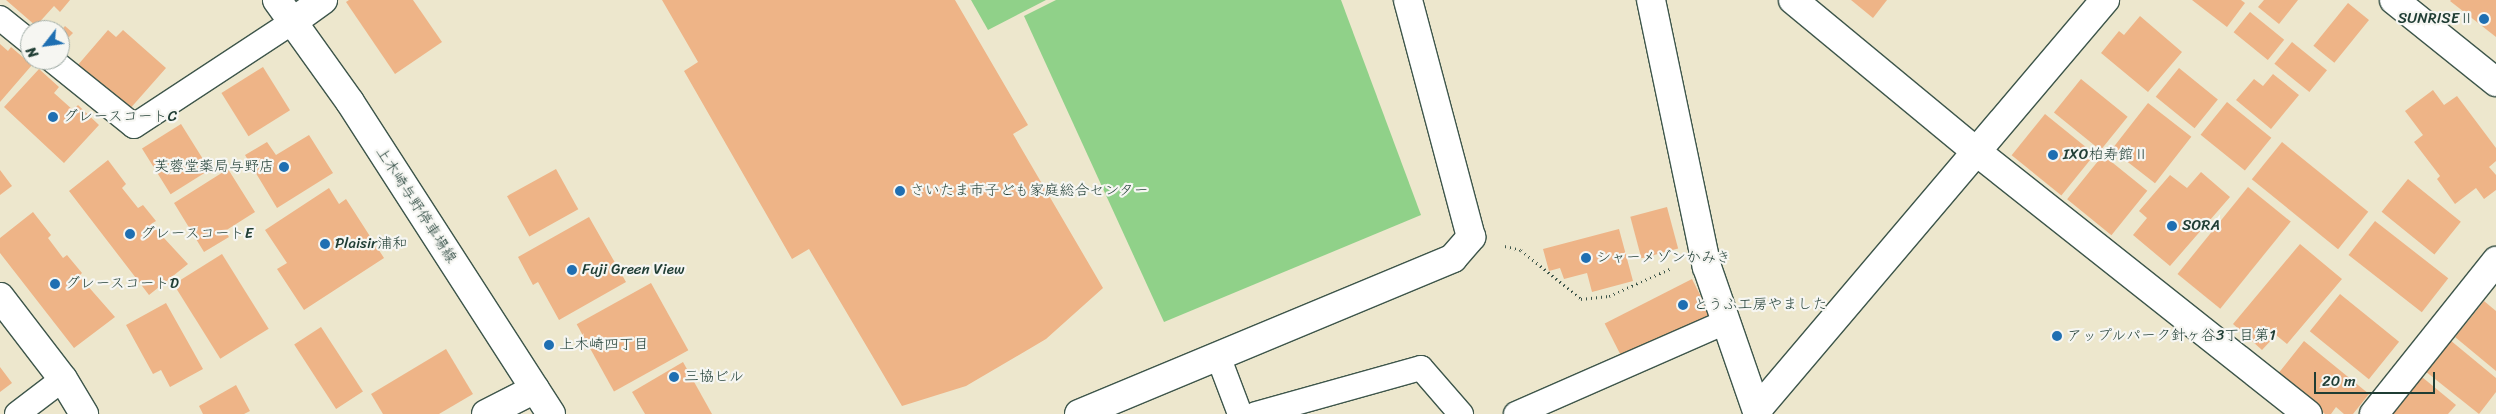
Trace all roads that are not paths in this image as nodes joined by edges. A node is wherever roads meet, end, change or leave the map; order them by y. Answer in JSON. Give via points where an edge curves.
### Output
{"nodes":[{"id":1,"x":277,"y":0,"type":"edge"},
{"id":2,"x":323,"y":0,"type":"edge"},
{"id":3,"x":1408,"y":0,"type":"edge"},
{"id":4,"x":1651,"y":0,"type":"edge"},
{"id":5,"x":1794,"y":0,"type":"edge"},
{"id":6,"x":2105,"y":0,"type":"edge"},
{"id":7,"x":2394,"y":0,"type":"edge"},
{"id":8,"x":0,"y":18,"type":"edge"},
{"id":9,"x":294,"y":21,"type":"junction"},
{"id":10,"x":20,"y":34,"type":"edge"},
{"id":11,"x":64,"y":70,"type":"edge"},
{"id":12,"x":2496,"y":82,"type":"edge"},
{"id":13,"x":1977,"y":152,"type":"junction"},
{"id":14,"x":2496,"y":261,"type":"edge"},
{"id":15,"x":0,"y":297,"type":"edge"},
{"id":16,"x":1726,"y":322,"type":"junction"},
{"id":17,"x":1218,"y":356,"type":"junction"},
{"id":18,"x":63,"y":379,"type":"junction"},
{"id":19,"x":535,"y":389,"type":"junction"},
{"id":20,"x":1758,"y":412,"type":"edge"},
{"id":21,"x":17,"y":414,"type":"edge"},
{"id":22,"x":84,"y":414,"type":"edge"},
{"id":23,"x":486,"y":414,"type":"edge"},
{"id":24,"x":551,"y":414,"type":"edge"},
{"id":25,"x":1079,"y":414,"type":"edge"},
{"id":26,"x":1240,"y":414,"type":"edge"},
{"id":27,"x":1256,"y":414,"type":"edge"},
{"id":28,"x":1461,"y":414,"type":"edge"},
{"id":29,"x":1516,"y":414,"type":"edge"},
{"id":30,"x":2308,"y":414,"type":"edge"},
{"id":31,"x":2374,"y":414,"type":"edge"}],
"edges":[{"from":1,"to":9,"type":"street","name":"上木崎与野停車場線"},
{"from":2,"to":9,"type":"street"},
{"from":3,"to":17,"type":"street","via":[[1471,237],[1453,258]]},
{"from":4,"to":16,"type":"street","via":[[1705,254]]},
{"from":5,"to":13,"type":"street"},
{"from":6,"to":13,"type":"street"},
{"from":7,"to":12,"type":"street"},
{"from":8,"to":10,"type":"lane"},
{"from":9,"to":11,"type":"lane","via":[[134,126]]},
{"from":9,"to":19,"type":"street","name":"上木崎与野停車場線"},
{"from":13,"to":20,"type":"street"},
{"from":13,"to":30,"type":"street"},
{"from":14,"to":31,"type":"street"},
{"from":15,"to":18,"type":"street"},
{"from":16,"to":20,"type":"street"},
{"from":16,"to":29,"type":"lane"},
{"from":17,"to":25,"type":"street"},
{"from":17,"to":26,"type":"lane"},
{"from":18,"to":21,"type":"lane"},
{"from":18,"to":22,"type":"street"},
{"from":19,"to":23,"type":"street"},
{"from":19,"to":24,"type":"street","name":"上木崎与野停車場線"},
{"from":27,"to":28,"type":"lane","via":[[1421,368]]}]}
